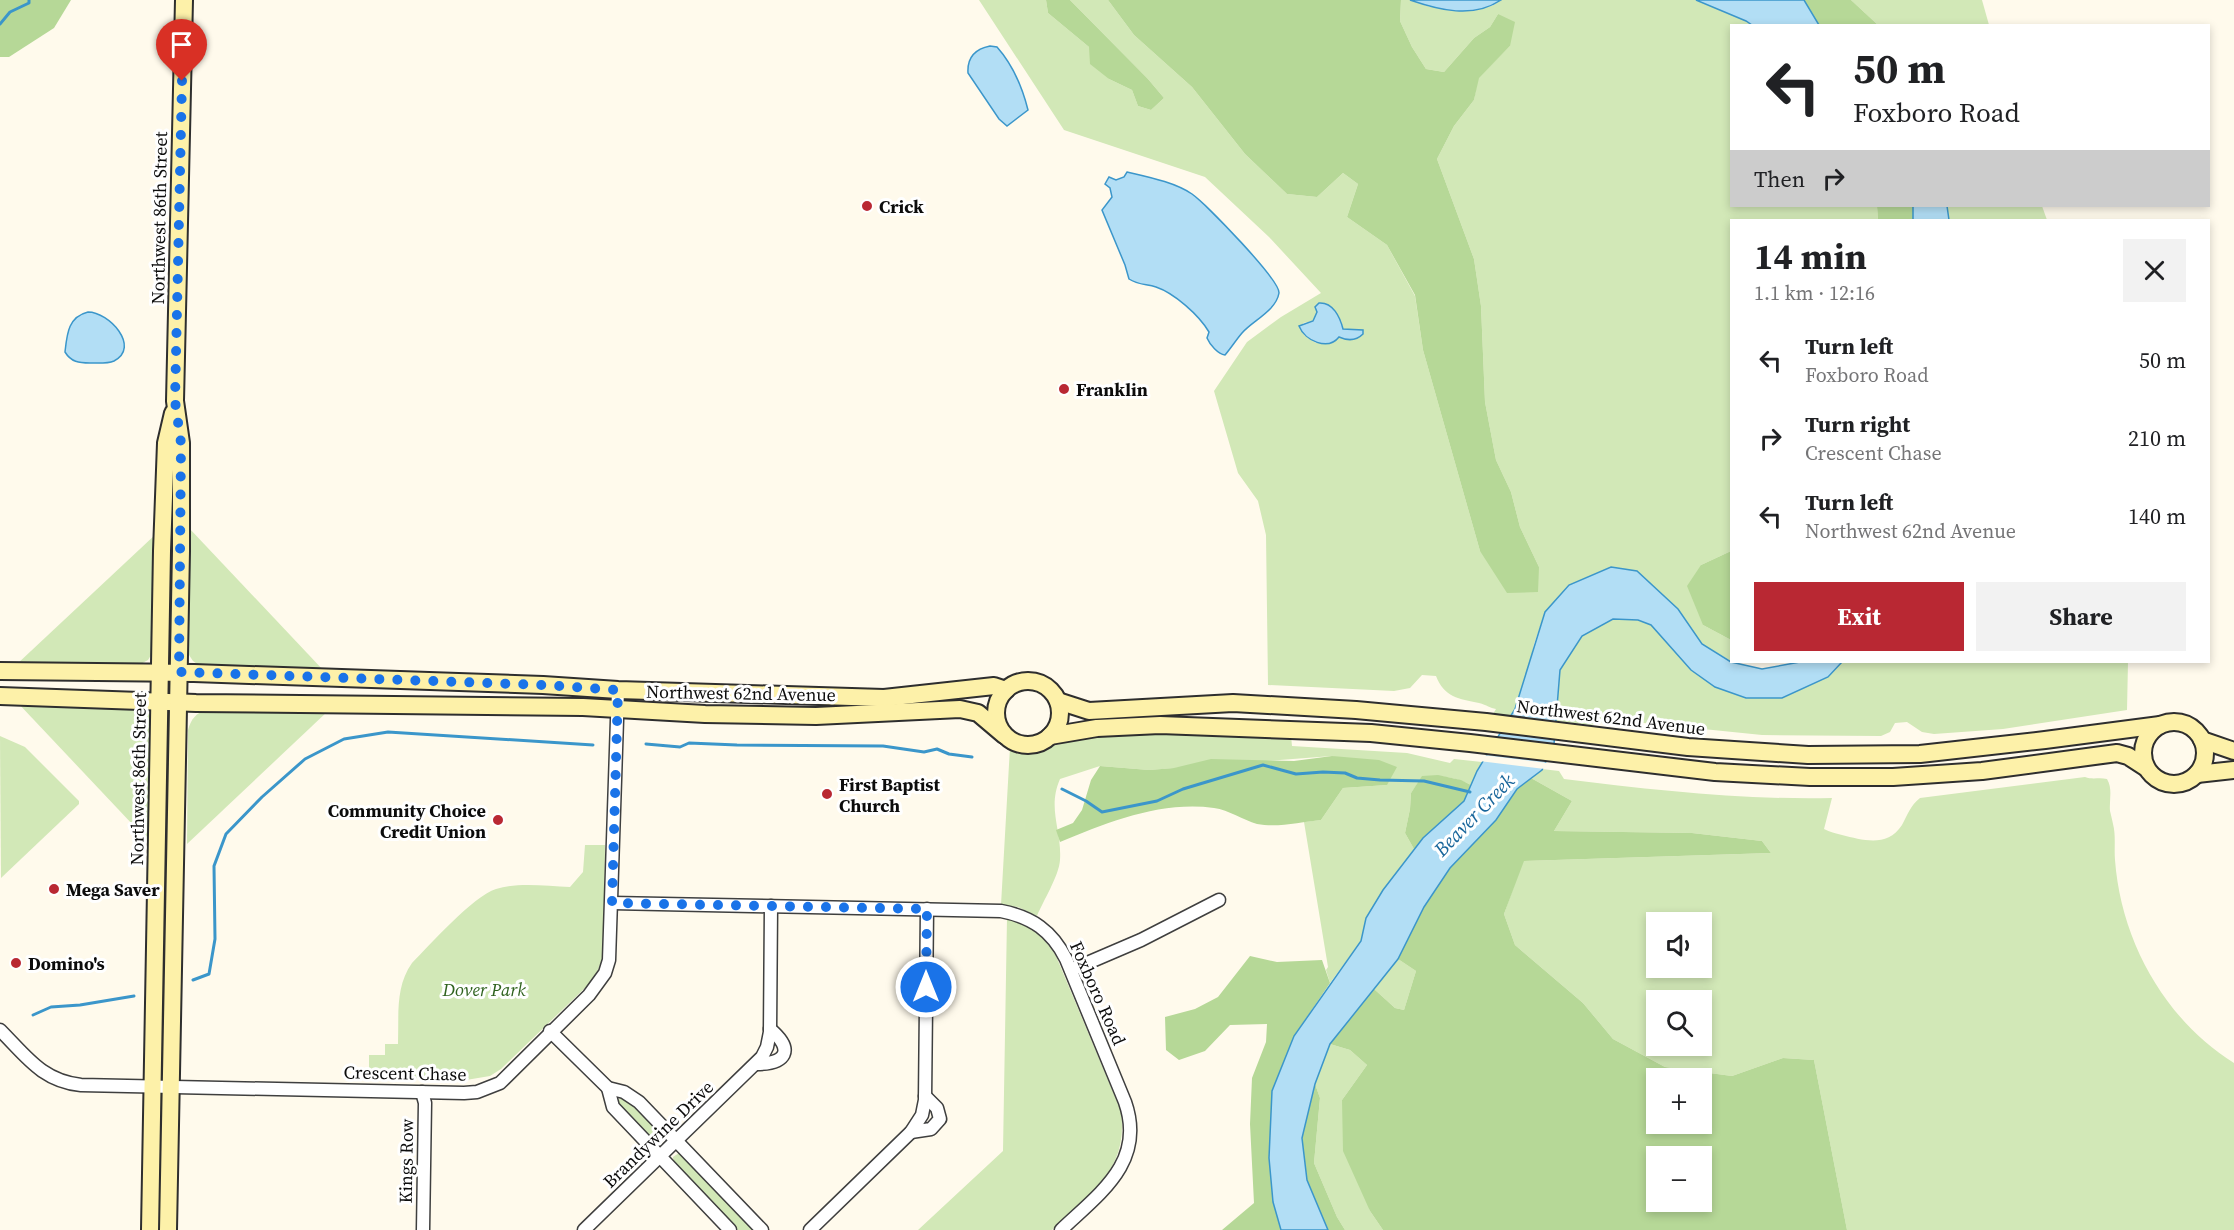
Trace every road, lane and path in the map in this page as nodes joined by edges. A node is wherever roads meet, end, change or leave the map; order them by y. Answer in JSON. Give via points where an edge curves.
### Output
{"nodes":[{"id":1,"x":184,"y":0,"type":"edge"},
{"id":2,"x":175,"y":401,"type":"junction"},
{"id":3,"x":0,"y":671,"type":"edge"},
{"id":4,"x":159,"y":672,"type":"junction"},
{"id":5,"x":179,"y":672,"type":"junction"},
{"id":6,"x":618,"y":690,"type":"junction"},
{"id":7,"x":1006,"y":690,"type":"junction"},
{"id":8,"x":0,"y":696,"type":"edge"},
{"id":9,"x":1058,"y":701,"type":"junction"},
{"id":10,"x":159,"y":702,"type":"junction"},
{"id":11,"x":178,"y":702,"type":"junction"},
{"id":12,"x":617,"y":709,"type":"junction"},
{"id":13,"x":2160,"y":725,"type":"junction"},
{"id":14,"x":1004,"y":735,"type":"junction"},
{"id":15,"x":1050,"y":736,"type":"junction"},
{"id":16,"x":2202,"y":740,"type":"junction"},
{"id":17,"x":2234,"y":751,"type":"edge"},
{"id":18,"x":2145,"y":767,"type":"junction"},
{"id":19,"x":2234,"y":770,"type":"edge"},
{"id":20,"x":2197,"y":774,"type":"junction"},
{"id":21,"x":1219,"y":900,"type":"dead end"},
{"id":22,"x":612,"y":903,"type":"junction"},
{"id":23,"x":771,"y":906,"type":"junction"},
{"id":24,"x":927,"y":909,"type":"junction"},
{"id":25,"x":1071,"y":970,"type":"junction"},
{"id":26,"x":770,"y":1029,"type":"junction"},
{"id":27,"x":0,"y":1030,"type":"edge"},
{"id":28,"x":550,"y":1031,"type":"junction"},
{"id":29,"x":756,"y":1064,"type":"junction"},
{"id":30,"x":152,"y":1087,"type":"junction"},
{"id":31,"x":170,"y":1087,"type":"junction"},
{"id":32,"x":608,"y":1088,"type":"junction"},
{"id":33,"x":422,"y":1092,"type":"junction"},
{"id":34,"x":925,"y":1096,"type":"junction"},
{"id":35,"x":911,"y":1132,"type":"junction"},
{"id":36,"x":676,"y":1141,"type":"junction"},
{"id":37,"x":659,"y":1157,"type":"junction"},
{"id":38,"x":150,"y":1230,"type":"edge"},
{"id":39,"x":168,"y":1230,"type":"edge"},
{"id":40,"x":423,"y":1230,"type":"edge"},
{"id":41,"x":584,"y":1230,"type":"edge"},
{"id":42,"x":730,"y":1230,"type":"edge"},
{"id":43,"x":762,"y":1230,"type":"edge"},
{"id":44,"x":810,"y":1230,"type":"edge"},
{"id":45,"x":1062,"y":1230,"type":"edge"}],
"edges":[{"from":1,"to":2,"type":"street","name":"Northwest 86th Street"},
{"from":2,"to":4,"type":"street","name":"Northwest 86th Street","via":[[166,443]]},
{"from":2,"to":5,"type":"street","name":"Northwest 86th Street","via":[[181,454]]},
{"from":3,"to":4,"type":"street","name":"Northwest 62nd Avenue"},
{"from":4,"to":5,"type":"street","name":"Northwest 62nd Avenue"},
{"from":4,"to":10,"type":"street","name":"Northwest 86th Street"},
{"from":5,"to":6,"type":"street","name":"Northwest 62nd Avenue"},
{"from":5,"to":11,"type":"street","name":"Northwest 86th Street"},
{"from":6,"to":7,"type":"street","name":"Northwest 62nd Avenue","via":[[884,698],[994,686]]},
{"from":6,"to":12,"type":"street","name":"Crescent Chase"},
{"from":7,"to":9,"type":"street","via":[[1029,681],[1052,691]]},
{"from":7,"to":14,"type":"street","via":[[998,700],[996,712]]},
{"from":8,"to":10,"type":"street","name":"Northwest 62nd Avenue"},
{"from":9,"to":13,"type":"street","name":"Northwest 62nd Avenue","via":[[1089,711],[1233,703],[1356,710],[1688,747],[1808,755],[1920,754]]},
{"from":9,"to":15,"type":"street","via":[[1058,726]]},
{"from":10,"to":11,"type":"street","name":"Northwest 62nd Avenue"},
{"from":10,"to":30,"type":"street","name":"Northwest 86th Street"},
{"from":11,"to":12,"type":"street","name":"Northwest 62nd Avenue"},
{"from":11,"to":31,"type":"street","name":"Northwest 86th Street"},
{"from":12,"to":14,"type":"street","name":"Northwest 62nd Avenue","via":[[816,716],[960,709],[978,713]]},
{"from":12,"to":22,"type":"street","name":"Crescent Chase"},
{"from":13,"to":16,"type":"street","via":[[2184,724]]},
{"from":13,"to":18,"type":"street","via":[[2144,743]]},
{"from":14,"to":15,"type":"street","via":[[1027,745]]},
{"from":15,"to":18,"type":"street","via":[[1160,725],[1371,733],[1715,772],[1810,777],[1982,771],[2117,753]]},
{"from":16,"to":17,"type":"street"},
{"from":16,"to":20,"type":"street","via":[[2205,752]]},
{"from":18,"to":20,"type":"street","via":[[2158,780],[2175,784],[2187,782]]},
{"from":19,"to":20,"type":"street"},
{"from":21,"to":25,"type":"street"},
{"from":22,"to":23,"type":"street","name":"Foxboro Road"},
{"from":22,"to":28,"type":"street","name":"Crescent Chase","via":[[611,945],[605,973],[589,995]]},
{"from":23,"to":24,"type":"street","name":"Foxboro Road"},
{"from":23,"to":26,"type":"street","name":"Brandywine Drive"},
{"from":24,"to":25,"type":"street","name":"Foxboro Road","via":[[1001,911],[1028,918],[1050,934]]},
{"from":24,"to":34,"type":"street"},
{"from":25,"to":45,"type":"street","name":"Foxboro Road","via":[[1125,1102],[1131,1139],[1124,1164],[1116,1175]]},
{"from":26,"to":29,"type":"street","name":"Brandywine Drive","via":[[767,1047]]},
{"from":26,"to":29,"type":"street","name":"Brandywine Drive","via":[[784,1044],[782,1059]]},
{"from":27,"to":30,"type":"street","name":"Crescent Chase","via":[[55,1080],[81,1085]]},
{"from":28,"to":32,"type":"street"},
{"from":28,"to":33,"type":"street","name":"Crescent Chase","via":[[500,1083],[477,1092]]},
{"from":29,"to":36,"type":"street","name":"Brandywine Drive"},
{"from":30,"to":31,"type":"street","name":"Crescent Chase"},
{"from":30,"to":38,"type":"street","name":"Northwest 86th Street"},
{"from":31,"to":33,"type":"street","name":"Crescent Chase"},
{"from":31,"to":39,"type":"street","name":"Northwest 86th Street"},
{"from":32,"to":36,"type":"street","via":[[630,1095]]},
{"from":32,"to":37,"type":"street","via":[[613,1107]]},
{"from":33,"to":40,"type":"street","name":"Kings Row"},
{"from":34,"to":35,"type":"street","via":[[922,1114]]},
{"from":34,"to":35,"type":"street","via":[[937,1108],[940,1119],[931,1129]]},
{"from":35,"to":44,"type":"street"},
{"from":36,"to":37,"type":"street","name":"Brandywine Drive"},
{"from":36,"to":43,"type":"street"},
{"from":37,"to":41,"type":"street","name":"Brandywine Drive"},
{"from":37,"to":42,"type":"street"}]}
